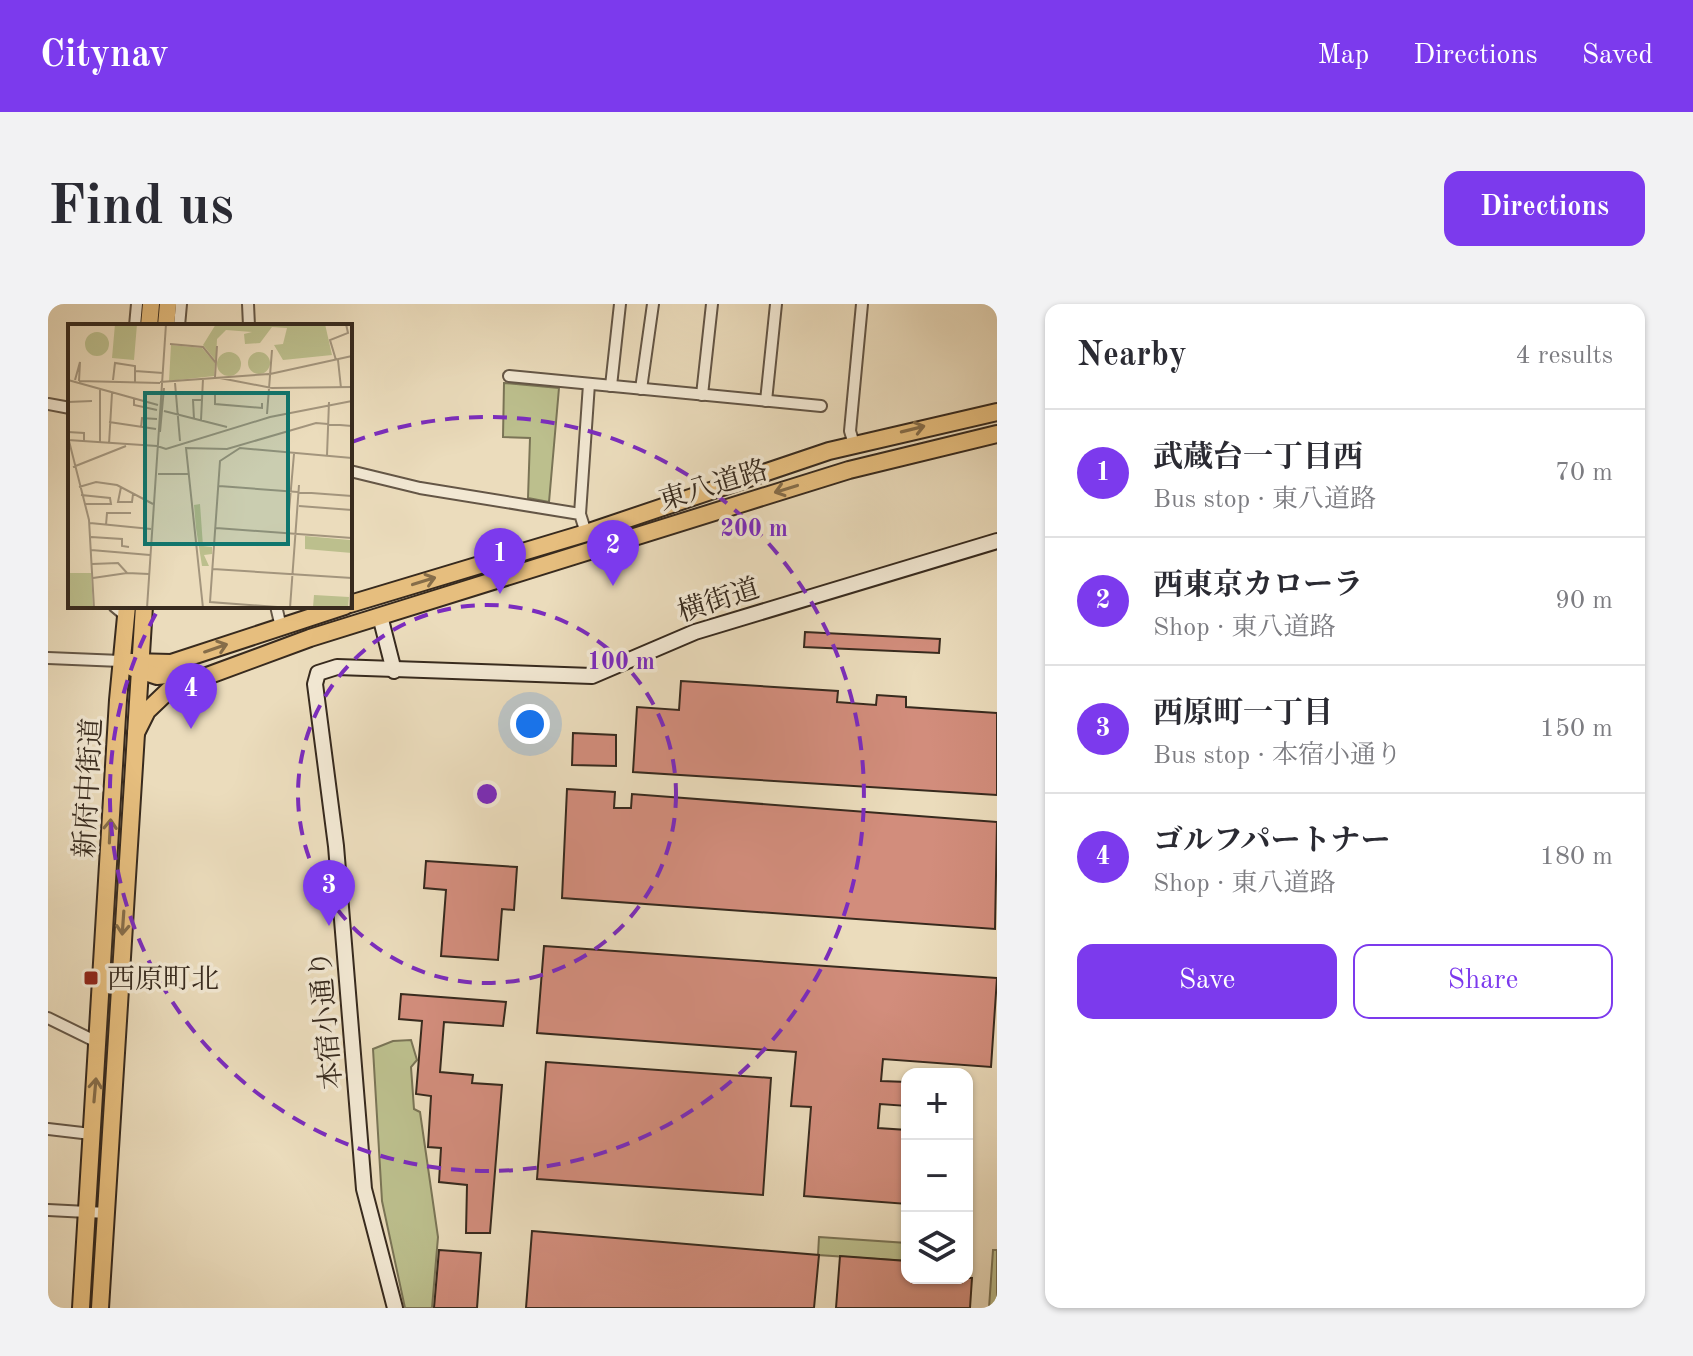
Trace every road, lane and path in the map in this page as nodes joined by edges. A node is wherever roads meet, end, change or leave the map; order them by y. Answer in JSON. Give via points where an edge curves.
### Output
{"nodes":[{"id":1,"x":137,"y":304,"type":"edge"},
{"id":2,"x":151,"y":304,"type":"edge"},
{"id":3,"x":168,"y":304,"type":"edge"},
{"id":4,"x":181,"y":304,"type":"edge"},
{"id":5,"x":248,"y":304,"type":"edge"},
{"id":6,"x":620,"y":304,"type":"edge"},
{"id":7,"x":653,"y":304,"type":"edge"},
{"id":8,"x":712,"y":304,"type":"edge"},
{"id":9,"x":776,"y":304,"type":"edge"},
{"id":10,"x":862,"y":304,"type":"edge"},
{"id":11,"x":135,"y":324,"type":"edge"},
{"id":12,"x":149,"y":324,"type":"edge"},
{"id":13,"x":166,"y":324,"type":"edge"},
{"id":14,"x":179,"y":324,"type":"edge"},
{"id":15,"x":249,"y":324,"type":"edge"},
{"id":16,"x":509,"y":376,"type":"dead end"},
{"id":17,"x":589,"y":384,"type":"junction"},
{"id":18,"x":611,"y":386,"type":"junction"},
{"id":19,"x":641,"y":389,"type":"junction"},
{"id":20,"x":702,"y":395,"type":"junction"},
{"id":21,"x":766,"y":401,"type":"junction"},
{"id":22,"x":48,"y":404,"type":"edge"},
{"id":23,"x":821,"y":406,"type":"dead end"},
{"id":24,"x":68,"y":408,"type":"edge"},
{"id":25,"x":997,"y":412,"type":"edge"},
{"id":26,"x":997,"y":434,"type":"edge"},
{"id":27,"x":886,"y":436,"type":"junction"},
{"id":28,"x":854,"y":444,"type":"junction"},
{"id":29,"x":352,"y":471,"type":"edge"},
{"id":30,"x":818,"y":479,"type":"junction"},
{"id":31,"x":705,"y":491,"type":"junction"},
{"id":32,"x":580,"y":514,"type":"junction"},
{"id":33,"x":586,"y":533,"type":"junction"},
{"id":34,"x":997,"y":541,"type":"edge"},
{"id":35,"x":352,"y":603,"type":"edge"},
{"id":36,"x":144,"y":608,"type":"edge"},
{"id":37,"x":276,"y":608,"type":"edge"},
{"id":38,"x":338,"y":608,"type":"edge"},
{"id":39,"x":122,"y":609,"type":"edge"},
{"id":40,"x":380,"y":616,"type":"junction"},
{"id":41,"x":281,"y":627,"type":"junction"},
{"id":42,"x":310,"y":638,"type":"junction"},
{"id":43,"x":48,"y":658,"type":"edge"},
{"id":44,"x":121,"y":661,"type":"junction"},
{"id":45,"x":140,"y":667,"type":"junction"},
{"id":46,"x":394,"y":671,"type":"junction"},
{"id":47,"x":315,"y":678,"type":"joint"},
{"id":48,"x":136,"y":733,"type":"junction"},
{"id":49,"x":48,"y":1018,"type":"edge"},
{"id":50,"x":99,"y":1043,"type":"junction"},
{"id":51,"x":113,"y":1094,"type":"junction"},
{"id":52,"x":48,"y":1129,"type":"edge"},
{"id":53,"x":91,"y":1134,"type":"junction"},
{"id":54,"x":90,"y":1160,"type":"junction"},
{"id":55,"x":48,"y":1210,"type":"edge"},
{"id":56,"x":86,"y":1211,"type":"junction"},
{"id":57,"x":107,"y":1213,"type":"junction"},
{"id":58,"x":103,"y":1275,"type":"junction"},
{"id":59,"x":81,"y":1308,"type":"edge"},
{"id":60,"x":88,"y":1308,"type":"edge"},
{"id":61,"x":100,"y":1308,"type":"edge"},
{"id":62,"x":395,"y":1308,"type":"edge"}],
"edges":[{"from":1,"to":11,"type":"street"},
{"from":2,"to":12,"type":"main road"},
{"from":3,"to":13,"type":"main road"},
{"from":4,"to":14,"type":"street"},
{"from":5,"to":15,"type":"street"},
{"from":6,"to":18,"type":"street"},
{"from":7,"to":19,"type":"street"},
{"from":8,"to":20,"type":"street"},
{"from":9,"to":21,"type":"street"},
{"from":10,"to":28,"type":"street","via":[[850,431]]},
{"from":16,"to":17,"type":"street"},
{"from":17,"to":18,"type":"street"},
{"from":17,"to":32,"type":"street"},
{"from":18,"to":19,"type":"street"},
{"from":19,"to":20,"type":"street"},
{"from":20,"to":21,"type":"street"},
{"from":21,"to":23,"type":"street"},
{"from":22,"to":24,"type":"street"},
{"from":27,"to":25,"type":"main road","name":"東八道路","one_way":true},
{"from":26,"to":27,"type":"main road","via":[[883,450],[879,444]]},
{"from":26,"to":30,"type":"main road","name":"東八道路"},
{"from":27,"to":28,"type":"main road","name":"東八道路"},
{"from":28,"to":31,"type":"main road","name":"東八道路"},
{"from":29,"to":32,"type":"street"},
{"from":30,"to":31,"type":"main road","via":[[824,471],[816,464]]},
{"from":30,"to":40,"type":"main road","name":"東八道路","one_way":true},
{"from":31,"to":33,"type":"main road","name":"東八道路"},
{"from":32,"to":33,"type":"street"},
{"from":35,"to":33,"type":"main road","name":"東八道路","one_way":true},
{"from":34,"to":46,"type":"street","name":"横街道","via":[[695,632],[592,676]]},
{"from":36,"to":45,"type":"main road","name":"新府中街道"},
{"from":37,"to":41,"type":"street"},
{"from":38,"to":41,"type":"main road","name":"東八道路"},
{"from":39,"to":44,"type":"main road","name":"新府中街道"},
{"from":40,"to":42,"type":"main road","name":"東八道路"},
{"from":40,"to":46,"type":"street"},
{"from":45,"to":41,"type":"main road","name":"東八道路","one_way":true,"via":[[171,663]]},
{"from":42,"to":45,"type":"main road","name":"東八道路","via":[[284,641],[183,675],[164,677]]},
{"from":42,"to":48,"type":"main road","name":"東八道路","via":[[169,690],[147,711]]},
{"from":43,"to":44,"type":"street"},
{"from":44,"to":45,"type":"main road","name":"東八道路"},
{"from":50,"to":44,"type":"main road","name":"新府中街道","one_way":true},
{"from":45,"to":48,"type":"main road","name":"新府中街道"},
{"from":46,"to":47,"type":"street","name":"横街道","via":[[337,667]]},
{"from":47,"to":62,"type":"street","name":"本宿小通り","via":[[336,846],[364,1189]]},
{"from":48,"to":51,"type":"main road","name":"新府中街道","one_way":true},
{"from":49,"to":50,"type":"street"},
{"from":53,"to":50,"type":"main road","name":"新府中街道","one_way":true},
{"from":51,"to":54,"type":"main road","via":[[99,1174]]},
{"from":51,"to":57,"type":"main road","name":"新府中街道"},
{"from":52,"to":53,"type":"street"},
{"from":53,"to":54,"type":"main road","name":"新府中街道"},
{"from":54,"to":56,"type":"main road","name":"新府中街道"},
{"from":55,"to":56,"type":"street"},
{"from":56,"to":57,"type":"street"},
{"from":56,"to":59,"type":"main road","name":"新府中街道"},
{"from":57,"to":58,"type":"main road","name":"新府中街道"},
{"from":58,"to":60,"type":"main road","via":[[95,1259]]},
{"from":58,"to":61,"type":"main road","name":"新府中街道"}]}
